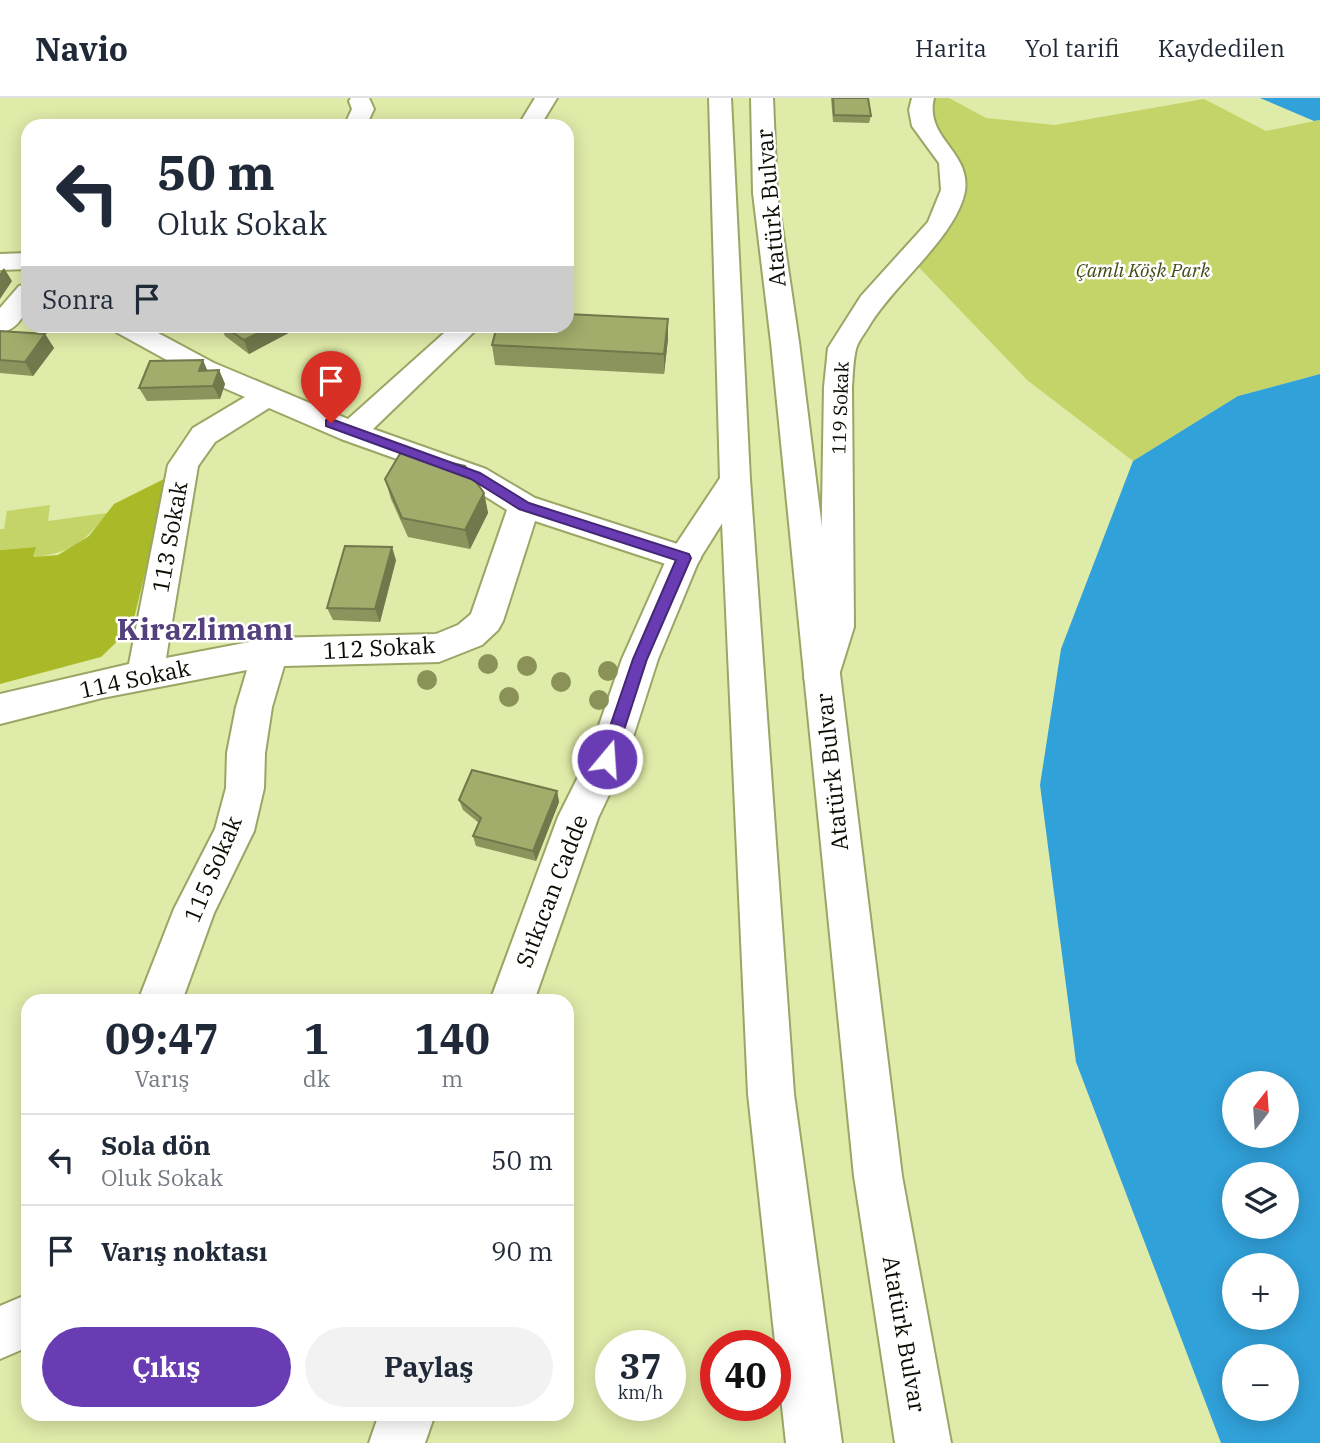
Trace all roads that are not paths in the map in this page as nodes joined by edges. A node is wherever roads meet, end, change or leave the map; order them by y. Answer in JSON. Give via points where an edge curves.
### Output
{"nodes":[{"id":1,"x":547,"y":98,"type":"edge"},
{"id":2,"x":720,"y":98,"type":"edge"},
{"id":3,"x":762,"y":98,"type":"edge"},
{"id":4,"x":923,"y":98,"type":"edge"},
{"id":5,"x":360,"y":101,"type":"dead end"},
{"id":6,"x":358,"y":119,"type":"edge"},
{"id":7,"x":534,"y":119,"type":"edge"},
{"id":8,"x":21,"y":261,"type":"edge"},
{"id":9,"x":0,"y":262,"type":"edge"},
{"id":10,"x":21,"y":300,"type":"edge"},
{"id":11,"x":0,"y":325,"type":"edge"},
{"id":12,"x":139,"y":333,"type":"edge"},
{"id":13,"x":459,"y":333,"type":"edge"},
{"id":14,"x":267,"y":396,"type":"junction"},
{"id":15,"x":352,"y":432,"type":"junction"},
{"id":16,"x":735,"y":479,"type":"junction"},
{"id":17,"x":524,"y":506,"type":"junction"},
{"id":18,"x":684,"y":558,"type":"junction"},
{"id":19,"x":270,"y":652,"type":"junction"},
{"id":20,"x":145,"y":676,"type":"junction"},
{"id":21,"x":822,"y":678,"type":"junction"},
{"id":22,"x":0,"y":709,"type":"edge"},
{"id":23,"x":163,"y":994,"type":"edge"},
{"id":24,"x":515,"y":994,"type":"edge"},
{"id":25,"x":21,"y":1323,"type":"edge"},
{"id":26,"x":0,"y":1333,"type":"edge"},
{"id":27,"x":405,"y":1421,"type":"edge"},
{"id":28,"x":397,"y":1443,"type":"edge"},
{"id":29,"x":814,"y":1443,"type":"edge"},
{"id":30,"x":923,"y":1443,"type":"edge"}],
"edges":[{"from":1,"to":7,"type":"main road"},
{"from":2,"to":16,"type":"main road","name":"Atatürk Bulvar"},
{"from":3,"to":21,"type":"main road","name":"Atatürk Bulvar","via":[[765,193]]},
{"from":4,"to":21,"type":"main road","name":"119 Sokak","via":[[923,127],[950,163],[953,190],[939,224],[870,302],[842,348],[838,626]]},
{"from":5,"to":6,"type":"main road","via":[[363,109]]},
{"from":8,"to":9,"type":"main road"},
{"from":10,"to":11,"type":"main road"},
{"from":12,"to":14,"type":"main road","via":[[204,369]]},
{"from":13,"to":15,"type":"main road"},
{"from":14,"to":15,"type":"main road"},
{"from":14,"to":20,"type":"main road","name":"113 Sokak","via":[[204,435],[183,464]]},
{"from":15,"to":17,"type":"main road","via":[[475,476]]},
{"from":16,"to":18,"type":"main road","name":"Sıtkıcan Cadde"},
{"from":16,"to":29,"type":"main road","name":"Atatürk Bulvar","via":[[772,1094]]},
{"from":17,"to":18,"type":"main road"},
{"from":17,"to":19,"type":"main road","name":"112 Sokak","via":[[486,621],[470,635],[439,648]]},
{"from":18,"to":24,"type":"main road","name":"Sıtkıcan Cadde","via":[[640,659],[607,759],[578,817]]},
{"from":19,"to":20,"type":"main road","name":"114 Sokak"},
{"from":19,"to":23,"type":"main road","name":"115 Sokak","via":[[254,707],[245,788],[234,831],[195,909]]},
{"from":20,"to":22,"type":"main road","name":"114 Sokak"},
{"from":21,"to":30,"type":"main road","name":"Atatürk Bulvar","via":[[878,1176]]},
{"from":25,"to":26,"type":"main road"},
{"from":27,"to":28,"type":"main road"}]}
